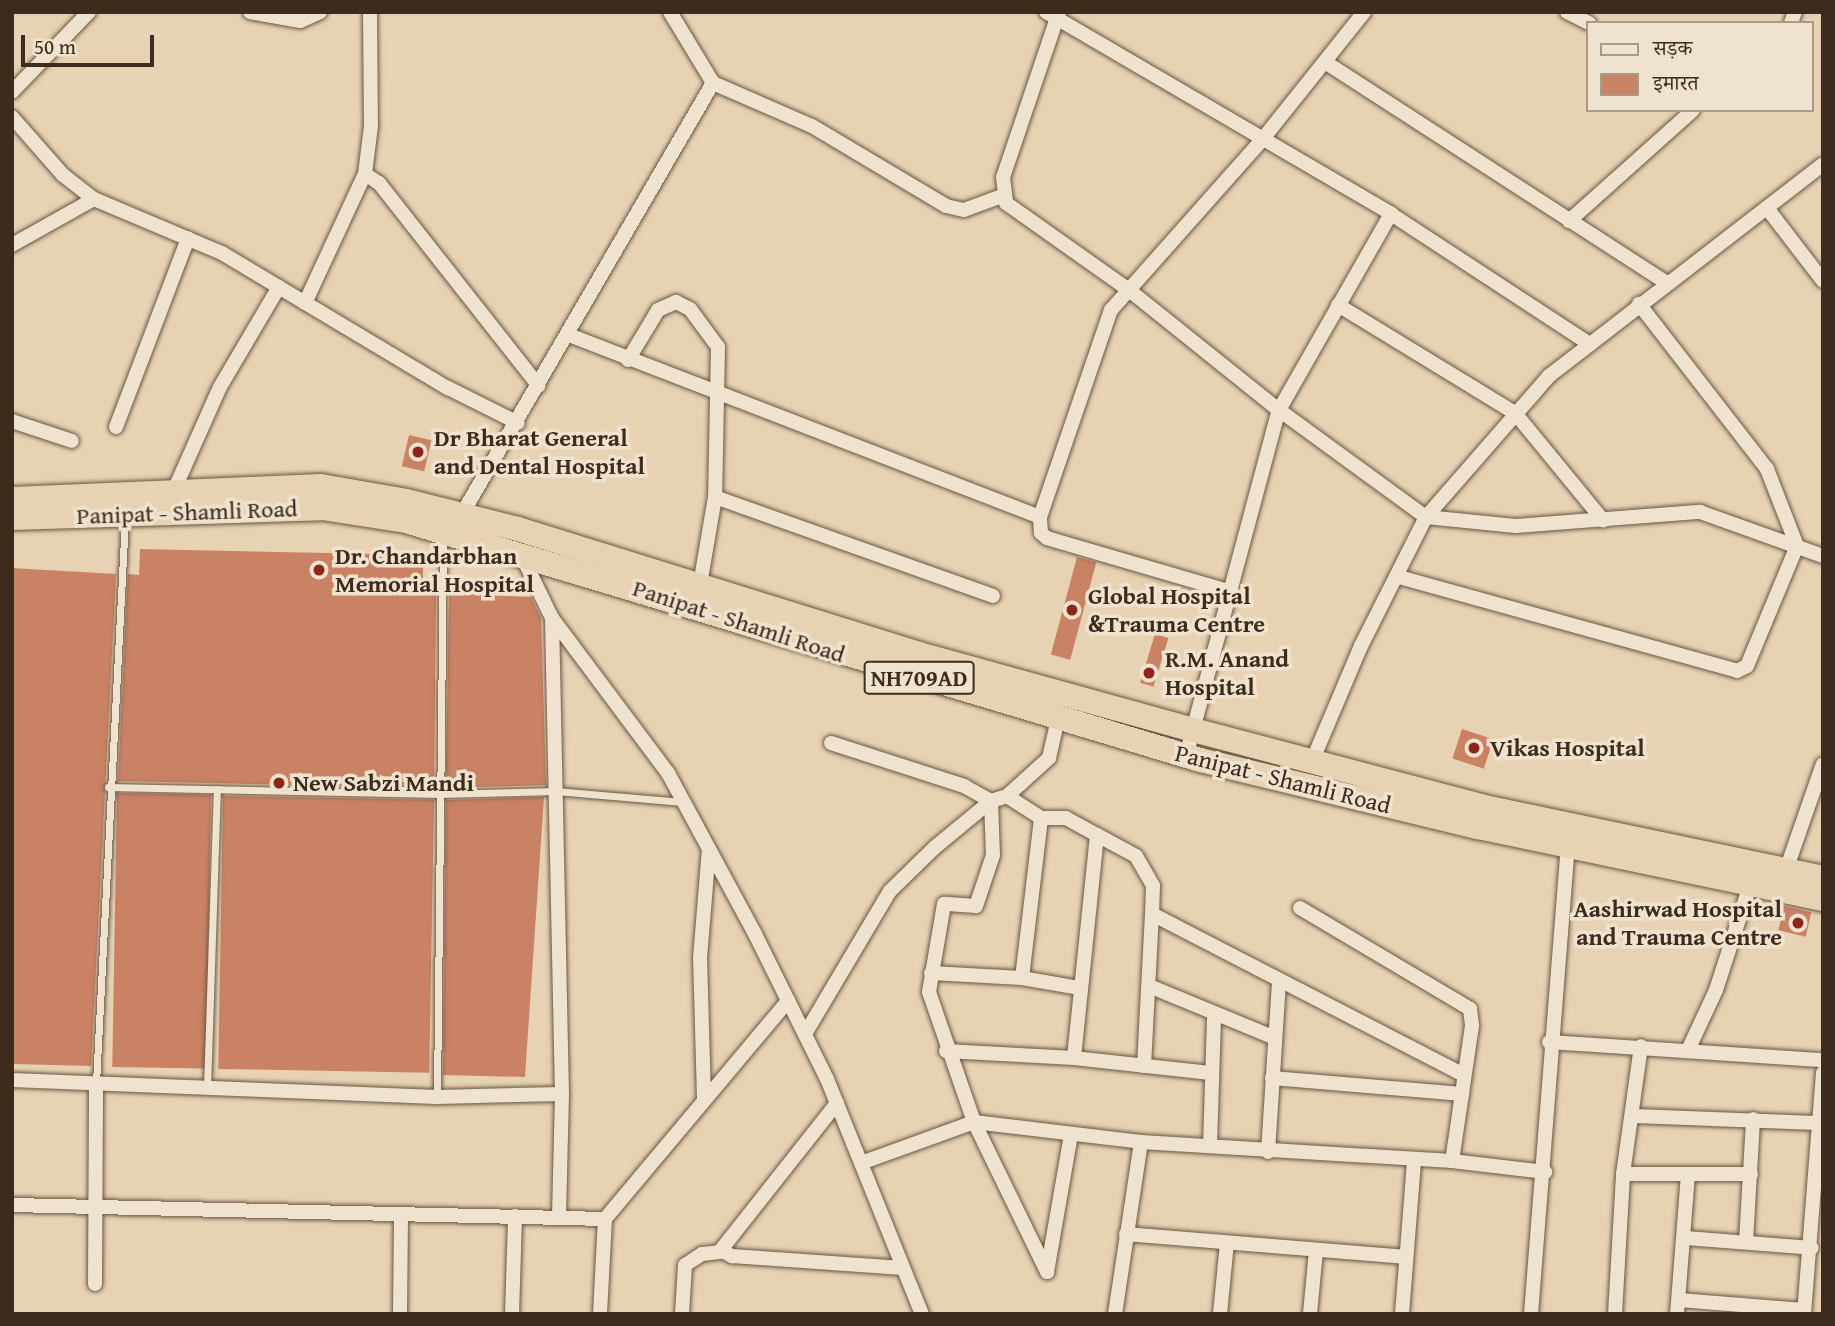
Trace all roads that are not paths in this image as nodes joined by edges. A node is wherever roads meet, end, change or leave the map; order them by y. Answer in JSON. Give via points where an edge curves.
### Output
{"nodes":[{"id":1,"x":89,"y":12,"type":"edge"},
{"id":2,"x":250,"y":12,"type":"edge"},
{"id":3,"x":320,"y":12,"type":"edge"},
{"id":4,"x":370,"y":12,"type":"edge"},
{"id":5,"x":670,"y":12,"type":"edge"},
{"id":6,"x":1364,"y":12,"type":"edge"},
{"id":7,"x":1567,"y":12,"type":"edge"},
{"id":8,"x":1053,"y":15,"type":"edge"},
{"id":9,"x":1587,"y":22,"type":"edge"},
{"id":10,"x":1325,"y":62,"type":"junction"},
{"id":11,"x":713,"y":83,"type":"junction"},
{"id":12,"x":12,"y":92,"type":"edge"},
{"id":13,"x":1691,"y":112,"type":"edge"},
{"id":14,"x":12,"y":117,"type":"edge"},
{"id":15,"x":1262,"y":140,"type":"junction"},
{"id":16,"x":1823,"y":164,"type":"edge"},
{"id":17,"x":365,"y":174,"type":"junction"},
{"id":18,"x":1002,"y":196,"type":"junction"},
{"id":19,"x":94,"y":199,"type":"junction"},
{"id":20,"x":1767,"y":208,"type":"junction"},
{"id":21,"x":1391,"y":214,"type":"junction"},
{"id":22,"x":1569,"y":220,"type":"junction"},
{"id":23,"x":188,"y":238,"type":"junction"},
{"id":24,"x":12,"y":244,"type":"edge"},
{"id":25,"x":1823,"y":281,"type":"edge"},
{"id":26,"x":1665,"y":282,"type":"junction"},
{"id":27,"x":279,"y":287,"type":"junction"},
{"id":28,"x":1129,"y":290,"type":"junction"},
{"id":29,"x":305,"y":303,"type":"junction"},
{"id":30,"x":1639,"y":304,"type":"junction"},
{"id":31,"x":1338,"y":305,"type":"junction"},
{"id":32,"x":569,"y":335,"type":"junction"},
{"id":33,"x":1590,"y":344,"type":"junction"},
{"id":34,"x":628,"y":360,"type":"junction"},
{"id":35,"x":539,"y":386,"type":"junction"},
{"id":36,"x":718,"y":393,"type":"junction"},
{"id":37,"x":1279,"y":410,"type":"junction"},
{"id":38,"x":1515,"y":413,"type":"junction"},
{"id":39,"x":12,"y":421,"type":"edge"},
{"id":40,"x":518,"y":424,"type":"junction"},
{"id":41,"x":116,"y":427,"type":"dead end"},
{"id":42,"x":72,"y":441,"type":"dead end"},
{"id":43,"x":715,"y":497,"type":"junction"},
{"id":44,"x":12,"y":499,"type":"edge"},
{"id":45,"x":171,"y":502,"type":"junction"},
{"id":46,"x":126,"y":504,"type":"junction"},
{"id":47,"x":461,"y":514,"type":"junction"},
{"id":48,"x":1040,"y":517,"type":"junction"},
{"id":49,"x":1426,"y":517,"type":"junction"},
{"id":50,"x":12,"y":518,"type":"edge"},
{"id":51,"x":1603,"y":520,"type":"junction"},
{"id":52,"x":518,"y":528,"type":"junction"},
{"id":53,"x":443,"y":531,"type":"junction"},
{"id":54,"x":1797,"y":546,"type":"junction"},
{"id":55,"x":522,"y":554,"type":"junction"},
{"id":56,"x":1823,"y":556,"type":"edge"},
{"id":57,"x":1399,"y":577,"type":"junction"},
{"id":58,"x":1227,"y":592,"type":"junction"},
{"id":59,"x":698,"y":595,"type":"junction"},
{"id":60,"x":993,"y":596,"type":"dead end"},
{"id":61,"x":552,"y":618,"type":"junction"},
{"id":62,"x":1058,"y":719,"type":"junction"},
{"id":63,"x":1193,"y":730,"type":"junction"},
{"id":64,"x":831,"y":743,"type":"dead end"},
{"id":65,"x":1186,"y":756,"type":"junction"},
{"id":66,"x":1313,"y":759,"type":"junction"},
{"id":67,"x":1823,"y":764,"type":"edge"},
{"id":68,"x":108,"y":787,"type":"junction"},
{"id":69,"x":217,"y":789,"type":"junction"},
{"id":70,"x":556,"y":791,"type":"junction"},
{"id":71,"x":440,"y":794,"type":"junction"},
{"id":72,"x":1007,"y":796,"type":"junction"},
{"id":73,"x":991,"y":801,"type":"junction"},
{"id":74,"x":684,"y":802,"type":"junction"},
{"id":75,"x":1041,"y":818,"type":"junction"},
{"id":76,"x":1097,"y":835,"type":"junction"},
{"id":77,"x":1569,"y":835,"type":"junction"},
{"id":78,"x":709,"y":849,"type":"junction"},
{"id":79,"x":1786,"y":870,"type":"junction"},
{"id":80,"x":1753,"y":874,"type":"junction"},
{"id":81,"x":1823,"y":878,"type":"edge"},
{"id":82,"x":1823,"y":899,"type":"edge"},
{"id":83,"x":1300,"y":908,"type":"dead end"},
{"id":84,"x":1152,"y":914,"type":"junction"},
{"id":85,"x":931,"y":973,"type":"junction"},
{"id":86,"x":1021,"y":978,"type":"junction"},
{"id":87,"x":1279,"y":979,"type":"junction"},
{"id":88,"x":1149,"y":985,"type":"junction"},
{"id":89,"x":1080,"y":988,"type":"junction"},
{"id":90,"x":788,"y":1001,"type":"junction"},
{"id":91,"x":1214,"y":1016,"type":"junction"},
{"id":92,"x":805,"y":1034,"type":"junction"},
{"id":93,"x":1273,"y":1037,"type":"junction"},
{"id":94,"x":1549,"y":1042,"type":"junction"},
{"id":95,"x":1641,"y":1046,"type":"junction"},
{"id":96,"x":1689,"y":1048,"type":"junction"},
{"id":97,"x":946,"y":1051,"type":"junction"},
{"id":98,"x":1074,"y":1058,"type":"junction"},
{"id":99,"x":1823,"y":1060,"type":"edge"},
{"id":100,"x":1144,"y":1066,"type":"junction"},
{"id":101,"x":1210,"y":1073,"type":"junction"},
{"id":102,"x":1823,"y":1073,"type":"edge"},
{"id":103,"x":1464,"y":1075,"type":"junction"},
{"id":104,"x":1272,"y":1078,"type":"junction"},
{"id":105,"x":12,"y":1080,"type":"edge"},
{"id":106,"x":96,"y":1084,"type":"junction"},
{"id":107,"x":207,"y":1088,"type":"junction"},
{"id":108,"x":562,"y":1094,"type":"junction"},
{"id":109,"x":1462,"y":1094,"type":"junction"},
{"id":110,"x":437,"y":1097,"type":"junction"},
{"id":111,"x":704,"y":1099,"type":"junction"},
{"id":112,"x":837,"y":1103,"type":"junction"},
{"id":113,"x":1635,"y":1116,"type":"junction"},
{"id":114,"x":1753,"y":1119,"type":"junction"},
{"id":115,"x":974,"y":1122,"type":"junction"},
{"id":116,"x":1816,"y":1123,"type":"junction"},
{"id":117,"x":1071,"y":1133,"type":"junction"},
{"id":118,"x":1141,"y":1142,"type":"junction"},
{"id":119,"x":1210,"y":1146,"type":"junction"},
{"id":120,"x":1268,"y":1152,"type":"junction"},
{"id":121,"x":1414,"y":1161,"type":"junction"},
{"id":122,"x":1452,"y":1161,"type":"junction"},
{"id":123,"x":861,"y":1163,"type":"junction"},
{"id":124,"x":1545,"y":1172,"type":"junction"},
{"id":125,"x":1623,"y":1174,"type":"junction"},
{"id":126,"x":1688,"y":1174,"type":"junction"},
{"id":127,"x":1751,"y":1174,"type":"junction"},
{"id":128,"x":1818,"y":1178,"type":"edge"},
{"id":129,"x":12,"y":1205,"type":"edge"},
{"id":130,"x":95,"y":1207,"type":"junction"},
{"id":131,"x":401,"y":1216,"type":"junction"},
{"id":132,"x":515,"y":1216,"type":"junction"},
{"id":133,"x":559,"y":1218,"type":"junction"},
{"id":134,"x":605,"y":1219,"type":"junction"},
{"id":135,"x":1126,"y":1234,"type":"junction"},
{"id":136,"x":1686,"y":1238,"type":"junction"},
{"id":137,"x":1746,"y":1242,"type":"junction"},
{"id":138,"x":1227,"y":1243,"type":"junction"},
{"id":139,"x":1812,"y":1248,"type":"junction"},
{"id":140,"x":1316,"y":1251,"type":"junction"},
{"id":141,"x":722,"y":1252,"type":"junction"},
{"id":142,"x":1406,"y":1257,"type":"junction"},
{"id":143,"x":903,"y":1268,"type":"junction"},
{"id":144,"x":95,"y":1284,"type":"dead end"},
{"id":145,"x":1678,"y":1307,"type":"edge"},
{"id":146,"x":1804,"y":1312,"type":"edge"},
{"id":147,"x":400,"y":1314,"type":"edge"},
{"id":148,"x":512,"y":1314,"type":"edge"},
{"id":149,"x":600,"y":1314,"type":"edge"},
{"id":150,"x":682,"y":1314,"type":"edge"},
{"id":151,"x":922,"y":1314,"type":"edge"},
{"id":152,"x":1115,"y":1314,"type":"edge"},
{"id":153,"x":1220,"y":1314,"type":"edge"},
{"id":154,"x":1310,"y":1314,"type":"edge"},
{"id":155,"x":1402,"y":1314,"type":"edge"},
{"id":156,"x":1531,"y":1314,"type":"edge"},
{"id":157,"x":1615,"y":1314,"type":"edge"}],
"edges":[{"from":1,"to":12,"type":"street"},
{"from":2,"to":3,"type":"street","via":[[300,21]]},
{"from":4,"to":17,"type":"street","via":[[371,126]]},
{"from":5,"to":11,"type":"street"},
{"from":6,"to":10,"type":"street"},
{"from":7,"to":9,"type":"street"},
{"from":8,"to":15,"type":"street"},
{"from":8,"to":18,"type":"street","via":[[1003,177]]},
{"from":10,"to":15,"type":"street"},
{"from":10,"to":22,"type":"street"},
{"from":11,"to":18,"type":"street","via":[[811,125],[946,206],[964,210]]},
{"from":11,"to":32,"type":"street"},
{"from":13,"to":22,"type":"street"},
{"from":14,"to":19,"type":"street","via":[[64,175]]},
{"from":15,"to":21,"type":"street"},
{"from":15,"to":28,"type":"street"},
{"from":16,"to":20,"type":"street"},
{"from":17,"to":29,"type":"street"},
{"from":17,"to":35,"type":"street","via":[[379,183]]},
{"from":18,"to":28,"type":"street"},
{"from":19,"to":23,"type":"street"},
{"from":19,"to":24,"type":"street"},
{"from":20,"to":25,"type":"street"},
{"from":20,"to":26,"type":"street"},
{"from":21,"to":31,"type":"street"},
{"from":21,"to":33,"type":"street"},
{"from":22,"to":26,"type":"street"},
{"from":23,"to":27,"type":"street"},
{"from":23,"to":41,"type":"street"},
{"from":26,"to":30,"type":"street"},
{"from":27,"to":29,"type":"street"},
{"from":27,"to":45,"type":"street","via":[[220,387]]},
{"from":28,"to":37,"type":"street"},
{"from":28,"to":48,"type":"street","via":[[1108,316]]},
{"from":29,"to":40,"type":"street"},
{"from":30,"to":33,"type":"street"},
{"from":30,"to":54,"type":"street","via":[[1767,469]]},
{"from":31,"to":37,"type":"street"},
{"from":31,"to":38,"type":"street"},
{"from":32,"to":34,"type":"street"},
{"from":32,"to":35,"type":"street"},
{"from":33,"to":38,"type":"street","via":[[1549,376]]},
{"from":34,"to":36,"type":"street"},
{"from":34,"to":36,"type":"street","via":[[658,310],[681,303],[718,347]]},
{"from":35,"to":40,"type":"street"},
{"from":36,"to":43,"type":"street"},
{"from":36,"to":48,"type":"street"},
{"from":37,"to":49,"type":"street"},
{"from":37,"to":58,"type":"street"},
{"from":38,"to":49,"type":"street"},
{"from":38,"to":51,"type":"street"},
{"from":39,"to":42,"type":"street"},
{"from":40,"to":47,"type":"street"},
{"from":43,"to":59,"type":"street"},
{"from":43,"to":60,"type":"street"},
{"from":44,"to":46,"type":"highway","name":"Panipat - Shamli Road","number":"NH709AD"},
{"from":45,"to":46,"type":"highway","name":"Panipat - Shamli Road","number":"NH709AD"},
{"from":45,"to":47,"type":"highway","name":"Panipat - Shamli Road","number":"NH709AD","via":[[321,486]]},
{"from":45,"to":53,"type":"highway","name":"Panipat - Shamli Road","number":"NH709AD","via":[[322,508]]},
{"from":46,"to":50,"type":"highway","name":"Panipat - Shamli Road","number":"NH709AD"},
{"from":46,"to":68,"type":"lane"},
{"from":47,"to":52,"type":"highway","name":"Panipat - Shamli Road","number":"NH709AD"},
{"from":47,"to":53,"type":"lane"},
{"from":48,"to":58,"type":"street","via":[[1041,533],[1047,538]]},
{"from":49,"to":51,"type":"street","via":[[1516,526]]},
{"from":49,"to":57,"type":"street"},
{"from":51,"to":54,"type":"street","via":[[1700,512]]},
{"from":52,"to":55,"type":"street"},
{"from":52,"to":59,"type":"highway","name":"Panipat - Shamli Road","number":"NH709AD"},
{"from":53,"to":55,"type":"highway","name":"Panipat - Shamli Road","number":"NH709AD"},
{"from":53,"to":71,"type":"lane"},
{"from":54,"to":56,"type":"street"},
{"from":54,"to":57,"type":"street","via":[[1747,666],[1737,671]]},
{"from":55,"to":59,"type":"highway","name":"Panipat - Shamli Road","number":"NH709AD"},
{"from":55,"to":61,"type":"street"},
{"from":57,"to":66,"type":"street","via":[[1361,646]]},
{"from":58,"to":63,"type":"street"},
{"from":59,"to":62,"type":"highway","name":"Panipat - Shamli Road","number":"NH709AD"},
{"from":59,"to":63,"type":"highway","name":"Panipat - Shamli Road","number":"NH709AD"},
{"from":61,"to":70,"type":"street"},
{"from":61,"to":74,"type":"street","via":[[668,773]]},
{"from":62,"to":65,"type":"highway","name":"Panipat - Shamli Road","number":"NH709AD"},
{"from":62,"to":72,"type":"street","via":[[1049,758]]},
{"from":63,"to":65,"type":"street"},
{"from":63,"to":66,"type":"highway","name":"Panipat - Shamli Road","number":"NH709AD"},
{"from":64,"to":73,"type":"street","via":[[964,786]]},
{"from":65,"to":77,"type":"highway","name":"Panipat - Shamli Road","number":"NH709AD"},
{"from":66,"to":77,"type":"highway","name":"Panipat - Shamli Road","number":"NH709AD"},
{"from":67,"to":79,"type":"street"},
{"from":68,"to":69,"type":"lane"},
{"from":68,"to":106,"type":"lane"},
{"from":69,"to":71,"type":"lane"},
{"from":69,"to":107,"type":"lane"},
{"from":70,"to":71,"type":"lane"},
{"from":70,"to":74,"type":"lane"},
{"from":70,"to":108,"type":"street"},
{"from":71,"to":110,"type":"lane"},
{"from":72,"to":73,"type":"street"},
{"from":72,"to":75,"type":"street"},
{"from":73,"to":85,"type":"street","via":[[993,856],[977,905],[944,904]]},
{"from":73,"to":92,"type":"street","via":[[890,891]]},
{"from":74,"to":78,"type":"street"},
{"from":75,"to":76,"type":"street","via":[[1066,818]]},
{"from":75,"to":86,"type":"street"},
{"from":76,"to":84,"type":"street","via":[[1136,856],[1153,886]]},
{"from":76,"to":89,"type":"street"},
{"from":77,"to":80,"type":"highway","name":"Panipat - Shamli Road","number":"NH709AD"},
{"from":77,"to":94,"type":"street"},
{"from":78,"to":90,"type":"street"},
{"from":78,"to":111,"type":"street","via":[[700,971]]},
{"from":79,"to":80,"type":"highway","name":"Panipat - Shamli Road","number":"NH709AD"},
{"from":79,"to":81,"type":"highway","name":"Panipat - Shamli Road","number":"NH709AD"},
{"from":80,"to":82,"type":"highway","name":"Panipat - Shamli Road","number":"NH709AD"},
{"from":80,"to":96,"type":"street","via":[[1716,990]]},
{"from":83,"to":103,"type":"street","via":[[1465,1002],[1472,1026]]},
{"from":84,"to":87,"type":"street"},
{"from":84,"to":88,"type":"street"},
{"from":85,"to":86,"type":"street"},
{"from":85,"to":97,"type":"street","via":[[929,992]]},
{"from":86,"to":89,"type":"street"},
{"from":87,"to":93,"type":"street"},
{"from":87,"to":103,"type":"street"},
{"from":88,"to":91,"type":"street"},
{"from":88,"to":100,"type":"street"},
{"from":89,"to":98,"type":"street"},
{"from":90,"to":92,"type":"street"},
{"from":90,"to":111,"type":"street"},
{"from":91,"to":93,"type":"street"},
{"from":91,"to":101,"type":"street"},
{"from":92,"to":112,"type":"street"},
{"from":93,"to":104,"type":"street"},
{"from":94,"to":95,"type":"street"},
{"from":94,"to":124,"type":"street"},
{"from":95,"to":96,"type":"street"},
{"from":95,"to":113,"type":"street"},
{"from":96,"to":99,"type":"street"},
{"from":97,"to":98,"type":"street"},
{"from":97,"to":115,"type":"street"},
{"from":98,"to":100,"type":"street"},
{"from":100,"to":101,"type":"street"},
{"from":101,"to":119,"type":"street"},
{"from":102,"to":116,"type":"street"},
{"from":103,"to":109,"type":"street"},
{"from":104,"to":109,"type":"street"},
{"from":104,"to":120,"type":"street"},
{"from":105,"to":106,"type":"street"},
{"from":106,"to":107,"type":"street"},
{"from":106,"to":130,"type":"street"},
{"from":107,"to":110,"type":"street"},
{"from":108,"to":110,"type":"street"},
{"from":108,"to":133,"type":"street"},
{"from":109,"to":122,"type":"street"},
{"from":111,"to":134,"type":"street"},
{"from":112,"to":123,"type":"street"},
{"from":112,"to":141,"type":"street","via":[[723,1242]]},
{"from":113,"to":114,"type":"street"},
{"from":113,"to":125,"type":"street"},
{"from":114,"to":116,"type":"street"},
{"from":114,"to":127,"type":"street"},
{"from":115,"to":117,"type":"street"},
{"from":115,"to":117,"type":"street","via":[[1047,1272]]},
{"from":115,"to":123,"type":"street"},
{"from":116,"to":128,"type":"street"},
{"from":117,"to":118,"type":"street"},
{"from":118,"to":119,"type":"street"},
{"from":118,"to":135,"type":"street"},
{"from":119,"to":120,"type":"street"},
{"from":120,"to":121,"type":"street"},
{"from":121,"to":122,"type":"street"},
{"from":121,"to":142,"type":"street"},
{"from":122,"to":124,"type":"street"},
{"from":123,"to":143,"type":"street"},
{"from":124,"to":156,"type":"street"},
{"from":125,"to":126,"type":"street"},
{"from":125,"to":157,"type":"street"},
{"from":126,"to":127,"type":"street"},
{"from":126,"to":136,"type":"street"},
{"from":127,"to":137,"type":"street"},
{"from":128,"to":139,"type":"street"},
{"from":129,"to":130,"type":"street"},
{"from":130,"to":131,"type":"street"},
{"from":130,"to":144,"type":"street"},
{"from":131,"to":132,"type":"street"},
{"from":131,"to":147,"type":"street"},
{"from":132,"to":133,"type":"street"},
{"from":132,"to":148,"type":"street"},
{"from":133,"to":134,"type":"street"},
{"from":134,"to":149,"type":"street"},
{"from":135,"to":138,"type":"street"},
{"from":135,"to":152,"type":"street"},
{"from":136,"to":137,"type":"street"},
{"from":136,"to":145,"type":"street"},
{"from":137,"to":139,"type":"street"},
{"from":138,"to":140,"type":"street"},
{"from":138,"to":153,"type":"street"},
{"from":139,"to":146,"type":"street"},
{"from":140,"to":142,"type":"street"},
{"from":140,"to":154,"type":"street"},
{"from":141,"to":143,"type":"street"},
{"from":141,"to":150,"type":"street","via":[[702,1254],[685,1265]]},
{"from":142,"to":155,"type":"street"},
{"from":143,"to":151,"type":"street"},
{"from":145,"to":146,"type":"street"}]}
